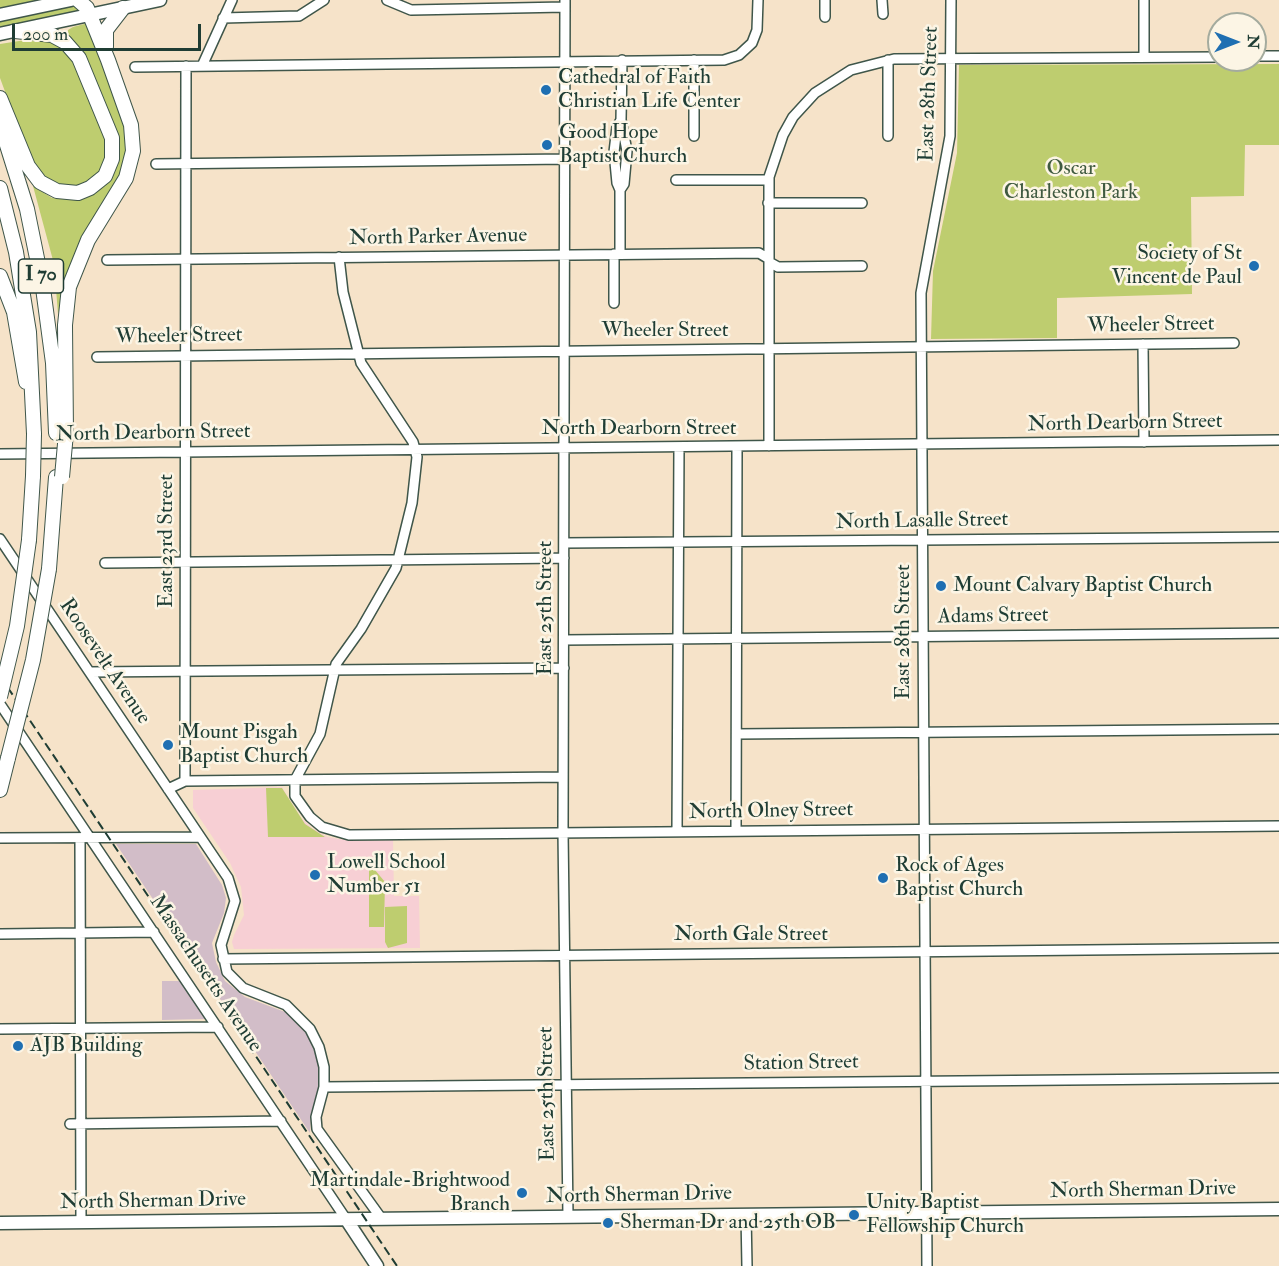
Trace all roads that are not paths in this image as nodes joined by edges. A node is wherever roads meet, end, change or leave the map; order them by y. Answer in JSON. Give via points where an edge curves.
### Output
{"nodes":[{"id":1,"x":71,"y":0,"type":"edge"},
{"id":2,"x":78,"y":0,"type":"edge"},
{"id":3,"x":160,"y":0,"type":"edge"},
{"id":4,"x":232,"y":0,"type":"edge"},
{"id":5,"x":324,"y":0,"type":"edge"},
{"id":6,"x":387,"y":0,"type":"edge"},
{"id":7,"x":758,"y":0,"type":"edge"},
{"id":8,"x":825,"y":0,"type":"edge"},
{"id":9,"x":882,"y":0,"type":"edge"},
{"id":10,"x":951,"y":0,"type":"edge"},
{"id":11,"x":1144,"y":0,"type":"edge"},
{"id":12,"x":565,"y":4,"type":"edge"},
{"id":13,"x":123,"y":8,"type":"junction"},
{"id":14,"x":883,"y":14,"type":"dead end"},
{"id":15,"x":0,"y":15,"type":"edge"},
{"id":16,"x":90,"y":15,"type":"junction"},
{"id":17,"x":825,"y":17,"type":"dead end"},
{"id":18,"x":223,"y":18,"type":"junction"},
{"id":19,"x":15,"y":31,"type":"junction"},
{"id":20,"x":0,"y":34,"type":"edge"},
{"id":21,"x":1144,"y":57,"type":"junction"},
{"id":22,"x":1207,"y":57,"type":"edge"},
{"id":23,"x":951,"y":59,"type":"junction"},
{"id":24,"x":108,"y":60,"type":"junction"},
{"id":25,"x":622,"y":60,"type":"junction"},
{"id":26,"x":694,"y":60,"type":"junction"},
{"id":27,"x":888,"y":60,"type":"junction"},
{"id":28,"x":565,"y":61,"type":"junction"},
{"id":29,"x":186,"y":66,"type":"junction"},
{"id":30,"x":202,"y":66,"type":"junction"},
{"id":31,"x":135,"y":67,"type":"dead end"},
{"id":32,"x":0,"y":98,"type":"edge"},
{"id":33,"x":0,"y":123,"type":"edge"},
{"id":34,"x":694,"y":136,"type":"dead end"},
{"id":35,"x":888,"y":136,"type":"dead end"},
{"id":36,"x":566,"y":159,"type":"junction"},
{"id":37,"x":186,"y":163,"type":"junction"},
{"id":38,"x":156,"y":164,"type":"dead end"},
{"id":39,"x":676,"y":180,"type":"dead end"},
{"id":40,"x":770,"y":180,"type":"junction"},
{"id":41,"x":0,"y":188,"type":"edge"},
{"id":42,"x":768,"y":203,"type":"junction"},
{"id":43,"x":862,"y":203,"type":"dead end"},
{"id":44,"x":566,"y":254,"type":"junction"},
{"id":45,"x":617,"y":254,"type":"junction"},
{"id":46,"x":339,"y":257,"type":"junction"},
{"id":47,"x":186,"y":259,"type":"junction"},
{"id":48,"x":107,"y":260,"type":"dead end"},
{"id":49,"x":769,"y":261,"type":"junction"},
{"id":50,"x":862,"y":266,"type":"dead end"},
{"id":51,"x":0,"y":276,"type":"edge"},
{"id":52,"x":614,"y":303,"type":"dead end"},
{"id":53,"x":1143,"y":344,"type":"junction"},
{"id":54,"x":1234,"y":344,"type":"dead end"},
{"id":55,"x":922,"y":347,"type":"junction"},
{"id":56,"x":769,"y":349,"type":"junction"},
{"id":57,"x":565,"y":350,"type":"junction"},
{"id":58,"x":358,"y":353,"type":"junction"},
{"id":59,"x":186,"y":355,"type":"junction"},
{"id":60,"x":97,"y":357,"type":"dead end"},
{"id":61,"x":61,"y":433,"type":"junction"},
{"id":62,"x":34,"y":434,"type":"junction"},
{"id":63,"x":1279,"y":440,"type":"edge"},
{"id":64,"x":1144,"y":442,"type":"junction"},
{"id":65,"x":922,"y":444,"type":"junction"},
{"id":66,"x":737,"y":446,"type":"junction"},
{"id":67,"x":769,"y":446,"type":"junction"},
{"id":68,"x":680,"y":447,"type":"junction"},
{"id":69,"x":566,"y":448,"type":"junction"},
{"id":70,"x":417,"y":449,"type":"junction"},
{"id":71,"x":185,"y":452,"type":"junction"},
{"id":72,"x":0,"y":454,"type":"edge"},
{"id":73,"x":1279,"y":537,"type":"edge"},
{"id":74,"x":0,"y":539,"type":"edge"},
{"id":75,"x":923,"y":540,"type":"junction"},
{"id":76,"x":738,"y":542,"type":"junction"},
{"id":77,"x":564,"y":543,"type":"junction"},
{"id":78,"x":679,"y":543,"type":"junction"},
{"id":79,"x":564,"y":558,"type":"junction"},
{"id":80,"x":399,"y":559,"type":"junction"},
{"id":81,"x":105,"y":562,"type":"dead end"},
{"id":82,"x":186,"y":562,"type":"junction"},
{"id":83,"x":1279,"y":633,"type":"edge"},
{"id":84,"x":922,"y":636,"type":"junction"},
{"id":85,"x":736,"y":638,"type":"junction"},
{"id":86,"x":678,"y":639,"type":"junction"},
{"id":87,"x":564,"y":640,"type":"junction"},
{"id":88,"x":564,"y":668,"type":"junction"},
{"id":89,"x":334,"y":670,"type":"junction"},
{"id":90,"x":90,"y":672,"type":"junction"},
{"id":91,"x":185,"y":672,"type":"junction"},
{"id":92,"x":0,"y":697,"type":"edge"},
{"id":93,"x":0,"y":704,"type":"edge"},
{"id":94,"x":1279,"y":729,"type":"edge"},
{"id":95,"x":922,"y":732,"type":"junction"},
{"id":96,"x":736,"y":734,"type":"junction"},
{"id":97,"x":563,"y":777,"type":"junction"},
{"id":98,"x":295,"y":780,"type":"junction"},
{"id":99,"x":185,"y":781,"type":"junction"},
{"id":100,"x":168,"y":789,"type":"junction"},
{"id":101,"x":0,"y":790,"type":"edge"},
{"id":102,"x":1279,"y":826,"type":"edge"},
{"id":103,"x":922,"y":829,"type":"junction"},
{"id":104,"x":677,"y":831,"type":"junction"},
{"id":105,"x":736,"y":831,"type":"junction"},
{"id":106,"x":563,"y":832,"type":"junction"},
{"id":107,"x":200,"y":837,"type":"junction"},
{"id":108,"x":0,"y":838,"type":"edge"},
{"id":109,"x":85,"y":838,"type":"junction"},
{"id":110,"x":153,"y":932,"type":"junction"},
{"id":111,"x":81,"y":933,"type":"junction"},
{"id":112,"x":1,"y":934,"type":"edge"},
{"id":113,"x":1279,"y":948,"type":"edge"},
{"id":114,"x":923,"y":952,"type":"junction"},
{"id":115,"x":564,"y":955,"type":"junction"},
{"id":116,"x":223,"y":959,"type":"junction"},
{"id":117,"x":218,"y":1027,"type":"junction"},
{"id":118,"x":0,"y":1029,"type":"edge"},
{"id":119,"x":81,"y":1029,"type":"junction"},
{"id":120,"x":1279,"y":1078,"type":"edge"},
{"id":121,"x":925,"y":1081,"type":"junction"},
{"id":122,"x":566,"y":1085,"type":"junction"},
{"id":123,"x":324,"y":1087,"type":"junction"},
{"id":124,"x":280,"y":1121,"type":"junction"},
{"id":125,"x":70,"y":1124,"type":"dead end"},
{"id":126,"x":81,"y":1124,"type":"junction"},
{"id":127,"x":1279,"y":1209,"type":"edge"},
{"id":128,"x":926,"y":1212,"type":"junction"},
{"id":129,"x":746,"y":1214,"type":"junction"},
{"id":130,"x":568,"y":1216,"type":"junction"},
{"id":131,"x":381,"y":1218,"type":"junction"},
{"id":132,"x":346,"y":1219,"type":"junction"},
{"id":133,"x":81,"y":1222,"type":"junction"},
{"id":134,"x":0,"y":1223,"type":"edge"},
{"id":135,"x":377,"y":1266,"type":"edge"},
{"id":136,"x":747,"y":1266,"type":"edge"},
{"id":137,"x":927,"y":1266,"type":"edge"}],
"edges":[{"from":1,"to":15,"type":"main road"},
{"from":2,"to":16,"type":"highway"},
{"from":3,"to":13,"type":"main road"},
{"from":4,"to":18,"type":"street"},
{"from":5,"to":18,"type":"street","via":[[298,16]]},
{"from":6,"to":12,"type":"street","via":[[411,10]]},
{"from":7,"to":26,"type":"street","via":[[757,30],[747,49],[734,57]]},
{"from":8,"to":17,"type":"street"},
{"from":9,"to":14,"type":"street"},
{"from":10,"to":23,"type":"street","name":"East 28th Street"},
{"from":11,"to":21,"type":"street"},
{"from":12,"to":28,"type":"street","name":"East 25th Street"},
{"from":13,"to":16,"type":"main road"},
{"from":13,"to":24,"type":"highway","via":[[106,30]]},
{"from":16,"to":19,"type":"main road"},
{"from":16,"to":24,"type":"highway"},
{"from":18,"to":30,"type":"street"},
{"from":19,"to":20,"type":"main road"},
{"from":19,"to":32,"type":"highway","via":[[52,35],[65,42],[79,58],[112,138],[112,159],[105,176],[78,193],[63,193],[46,186],[28,166]]},
{"from":21,"to":22,"type":"street"},
{"from":21,"to":23,"type":"street"},
{"from":23,"to":27,"type":"street"},
{"from":23,"to":55,"type":"street","name":"East 28th Street","via":[[950,136],[922,281]]},
{"from":24,"to":61,"type":"highway","via":[[131,125],[132,160],[84,248],[69,287]]},
{"from":25,"to":26,"type":"street"},
{"from":25,"to":28,"type":"street"},
{"from":25,"to":45,"type":"street","via":[[621,120],[615,152],[620,190]]},
{"from":26,"to":34,"type":"street"},
{"from":27,"to":35,"type":"street"},
{"from":27,"to":40,"type":"street","via":[[856,68],[824,86],[793,117],[782,137]]},
{"from":28,"to":30,"type":"street"},
{"from":28,"to":36,"type":"street","name":"East 25th Street"},
{"from":29,"to":30,"type":"street"},
{"from":29,"to":31,"type":"street"},
{"from":29,"to":37,"type":"street","name":"East 23rd Street"},
{"from":33,"to":61,"type":"highway","number":"I 70","via":[[27,209],[42,281]]},
{"from":36,"to":37,"type":"street"},
{"from":36,"to":44,"type":"street","name":"East 25th Street"},
{"from":37,"to":38,"type":"street"},
{"from":37,"to":47,"type":"street","name":"East 23rd Street"},
{"from":39,"to":40,"type":"street"},
{"from":40,"to":42,"type":"street"},
{"from":41,"to":62,"type":"highway","number":"I 70","via":[[26,310],[33,364]]},
{"from":42,"to":43,"type":"street"},
{"from":42,"to":49,"type":"street"},
{"from":44,"to":45,"type":"street","name":"North Parker Avenue"},
{"from":44,"to":46,"type":"street","name":"North Parker Avenue"},
{"from":44,"to":57,"type":"street","name":"East 25th Street"},
{"from":45,"to":49,"type":"street","name":"North Parker Avenue","via":[[760,253]]},
{"from":45,"to":52,"type":"street"},
{"from":46,"to":47,"type":"street","name":"North Parker Avenue"},
{"from":46,"to":58,"type":"street"},
{"from":47,"to":48,"type":"street","name":"North Parker Avenue"},
{"from":47,"to":59,"type":"street","name":"East 23rd Street"},
{"from":49,"to":50,"type":"street","name":"North Parker Avenue","via":[[778,267]]},
{"from":49,"to":56,"type":"street"},
{"from":51,"to":62,"type":"highway","via":[[14,312]]},
{"from":53,"to":54,"type":"street","name":"Wheeler Street"},
{"from":53,"to":55,"type":"street","name":"Wheeler Street"},
{"from":53,"to":64,"type":"street"},
{"from":55,"to":56,"type":"street","name":"Wheeler Street"},
{"from":55,"to":65,"type":"street","name":"East 28th Street"},
{"from":56,"to":57,"type":"street","name":"Wheeler Street"},
{"from":56,"to":67,"type":"street"},
{"from":57,"to":58,"type":"street","name":"Wheeler Street"},
{"from":57,"to":69,"type":"street","name":"East 25th Street"},
{"from":58,"to":59,"type":"street","name":"Wheeler Street"},
{"from":58,"to":70,"type":"street","via":[[368,376]]},
{"from":59,"to":60,"type":"street","name":"Wheeler Street"},
{"from":59,"to":71,"type":"street","name":"East 23rd Street"},
{"from":61,"to":101,"type":"highway","number":"I 70","bridge":true,"via":[[49,569],[33,660]]},
{"from":62,"to":92,"type":"highway","number":"I 70","bridge":true,"via":[[29,540],[17,626]]},
{"from":63,"to":64,"type":"street","name":"North Dearborn Street"},
{"from":64,"to":65,"type":"street","name":"North Dearborn Street"},
{"from":65,"to":67,"type":"street","name":"North Dearborn Street"},
{"from":65,"to":75,"type":"street","name":"East 28th Street"},
{"from":66,"to":67,"type":"street","name":"North Dearborn Street"},
{"from":66,"to":68,"type":"street","name":"North Dearborn Street"},
{"from":66,"to":76,"type":"street"},
{"from":68,"to":69,"type":"street","name":"North Dearborn Street"},
{"from":68,"to":78,"type":"street"},
{"from":69,"to":70,"type":"street","name":"North Dearborn Street"},
{"from":69,"to":77,"type":"street","name":"East 25th Street"},
{"from":70,"to":71,"type":"street","name":"North Dearborn Street"},
{"from":70,"to":80,"type":"street","via":[[412,503]]},
{"from":71,"to":72,"type":"street","name":"North Dearborn Street"},
{"from":71,"to":82,"type":"street","name":"East 23rd Street"},
{"from":73,"to":75,"type":"street","name":"North Lasalle Street"},
{"from":74,"to":90,"type":"street","name":"Roosevelt Avenue"},
{"from":75,"to":76,"type":"street","name":"North Lasalle Street"},
{"from":75,"to":84,"type":"street","name":"East 28th Street"},
{"from":76,"to":78,"type":"street","name":"North Lasalle Street"},
{"from":76,"to":85,"type":"street"},
{"from":77,"to":78,"type":"street","name":"North Lasalle Street"},
{"from":77,"to":79,"type":"street","name":"East 25th Street"},
{"from":78,"to":86,"type":"street"},
{"from":79,"to":80,"type":"street"},
{"from":79,"to":87,"type":"street","name":"East 25th Street"},
{"from":80,"to":82,"type":"street"},
{"from":80,"to":89,"type":"street","via":[[393,576]]},
{"from":81,"to":82,"type":"street"},
{"from":82,"to":91,"type":"street","name":"East 23rd Street"},
{"from":83,"to":84,"type":"street","name":"Adams Street"},
{"from":84,"to":85,"type":"street","name":"Adams Street"},
{"from":84,"to":95,"type":"street","name":"East 28th Street"},
{"from":85,"to":86,"type":"street","name":"Adams Street"},
{"from":85,"to":96,"type":"street"},
{"from":86,"to":87,"type":"street","name":"Adams Street"},
{"from":86,"to":104,"type":"street"},
{"from":87,"to":88,"type":"street","name":"East 25th Street"},
{"from":88,"to":89,"type":"street"},
{"from":88,"to":97,"type":"street","name":"East 25th Street"},
{"from":89,"to":91,"type":"street"},
{"from":89,"to":98,"type":"street","via":[[320,734]]},
{"from":90,"to":91,"type":"street"},
{"from":90,"to":100,"type":"street","name":"Roosevelt Avenue"},
{"from":91,"to":99,"type":"street","name":"East 23rd Street"},
{"from":93,"to":109,"type":"street","name":"Massachusetts Avenue"},
{"from":94,"to":95,"type":"street"},
{"from":95,"to":96,"type":"street"},
{"from":95,"to":103,"type":"street","name":"East 28th Street"},
{"from":96,"to":105,"type":"street"},
{"from":97,"to":98,"type":"street"},
{"from":97,"to":106,"type":"street","name":"East 25th Street"},
{"from":98,"to":99,"type":"street"},
{"from":98,"to":106,"type":"street","name":"North Olney Street","via":[[295,796],[310,817],[327,830],[342,834]]},
{"from":99,"to":100,"type":"street"},
{"from":100,"to":107,"type":"street","name":"Roosevelt Avenue"},
{"from":102,"to":103,"type":"street","name":"North Olney Street"},
{"from":103,"to":105,"type":"street","name":"North Olney Street"},
{"from":103,"to":114,"type":"street","name":"East 28th Street"},
{"from":104,"to":105,"type":"street","name":"North Olney Street"},
{"from":104,"to":106,"type":"street","name":"North Olney Street"},
{"from":106,"to":115,"type":"street","name":"East 25th Street"},
{"from":107,"to":109,"type":"street"},
{"from":107,"to":116,"type":"street","name":"Roosevelt Avenue","via":[[228,878],[234,896],[233,912],[221,945]]},
{"from":108,"to":109,"type":"street"},
{"from":109,"to":110,"type":"street","name":"Massachusetts Avenue"},
{"from":109,"to":111,"type":"street"},
{"from":110,"to":111,"type":"street"},
{"from":110,"to":117,"type":"street","name":"Massachusetts Avenue"},
{"from":111,"to":112,"type":"street"},
{"from":111,"to":119,"type":"street"},
{"from":113,"to":114,"type":"street","name":"North Gale Street"},
{"from":114,"to":115,"type":"street","name":"North Gale Street"},
{"from":114,"to":121,"type":"street","name":"East 28th Street"},
{"from":115,"to":116,"type":"street","name":"North Gale Street"},
{"from":115,"to":122,"type":"street","name":"East 25th Street"},
{"from":116,"to":123,"type":"street","via":[[227,972],[240,986],[278,1000],[305,1023],[322,1054]]},
{"from":117,"to":119,"type":"street"},
{"from":117,"to":124,"type":"street","name":"Massachusetts Avenue"},
{"from":118,"to":119,"type":"street"},
{"from":119,"to":126,"type":"street"},
{"from":120,"to":121,"type":"street","name":"Station Street"},
{"from":121,"to":122,"type":"street","name":"Station Street"},
{"from":121,"to":128,"type":"street","name":"East 28th Street"},
{"from":122,"to":123,"type":"street","name":"Station Street"},
{"from":122,"to":130,"type":"street","name":"East 25th Street"},
{"from":123,"to":131,"type":"street","via":[[316,1125]]},
{"from":124,"to":126,"type":"street"},
{"from":124,"to":132,"type":"street","name":"Massachusetts Avenue"},
{"from":125,"to":126,"type":"street"},
{"from":126,"to":133,"type":"street"},
{"from":127,"to":128,"type":"main road","name":"North Sherman Drive"},
{"from":128,"to":129,"type":"main road","name":"North Sherman Drive"},
{"from":128,"to":137,"type":"street","name":"East 28th Street"},
{"from":129,"to":130,"type":"main road","name":"North Sherman Drive"},
{"from":129,"to":136,"type":"street"},
{"from":130,"to":131,"type":"main road","name":"North Sherman Drive"},
{"from":131,"to":132,"type":"main road","name":"North Sherman Drive"},
{"from":132,"to":133,"type":"main road","name":"North Sherman Drive"},
{"from":132,"to":135,"type":"main road","name":"Massachusetts Avenue"},
{"from":133,"to":134,"type":"main road","name":"North Sherman Drive"}]}
